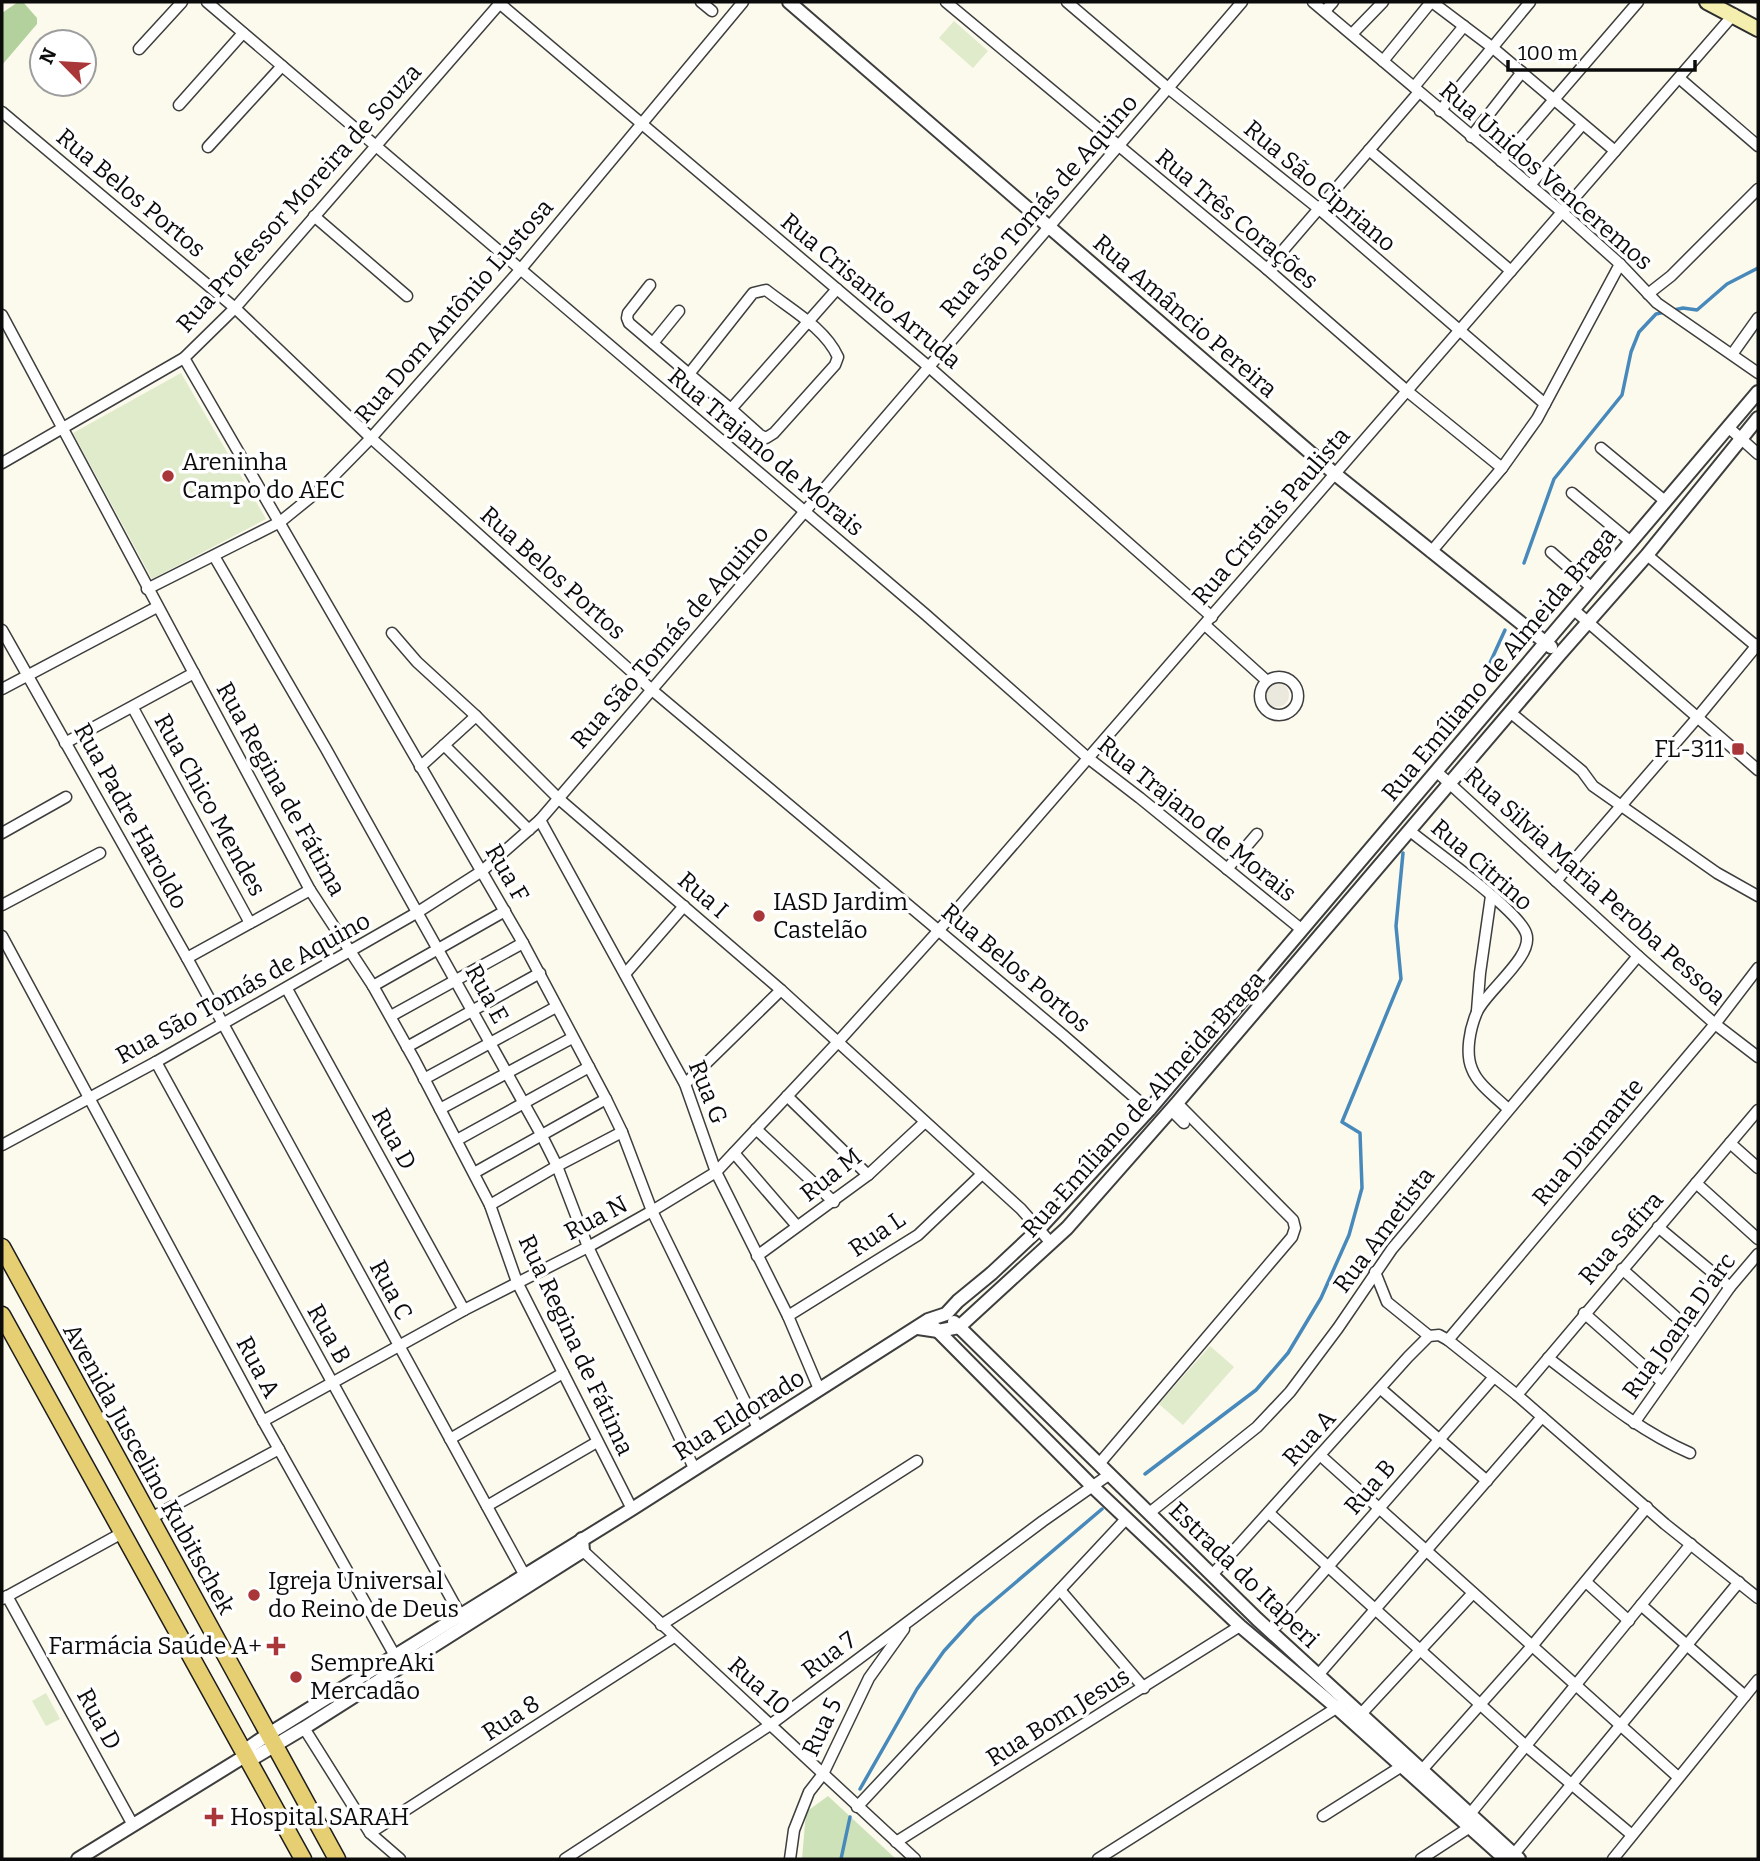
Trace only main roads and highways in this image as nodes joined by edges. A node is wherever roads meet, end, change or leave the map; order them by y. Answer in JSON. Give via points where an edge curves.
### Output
{"nodes":[{"id":1,"x":1707,"y":2,"type":"edge"},
{"id":2,"x":1758,"y":29,"type":"edge"},
{"id":3,"x":2,"y":1247,"type":"edge"},
{"id":4,"x":2,"y":1315,"type":"edge"},
{"id":5,"x":303,"y":1859,"type":"edge"},
{"id":6,"x":337,"y":1859,"type":"edge"}],
"edges":[{"from":1,"to":2,"type":"main road"},
{"from":3,"to":6,"type":"main road","name":"Avenida Juscelino Kubitschek"},
{"from":4,"to":5,"type":"main road"}]}
